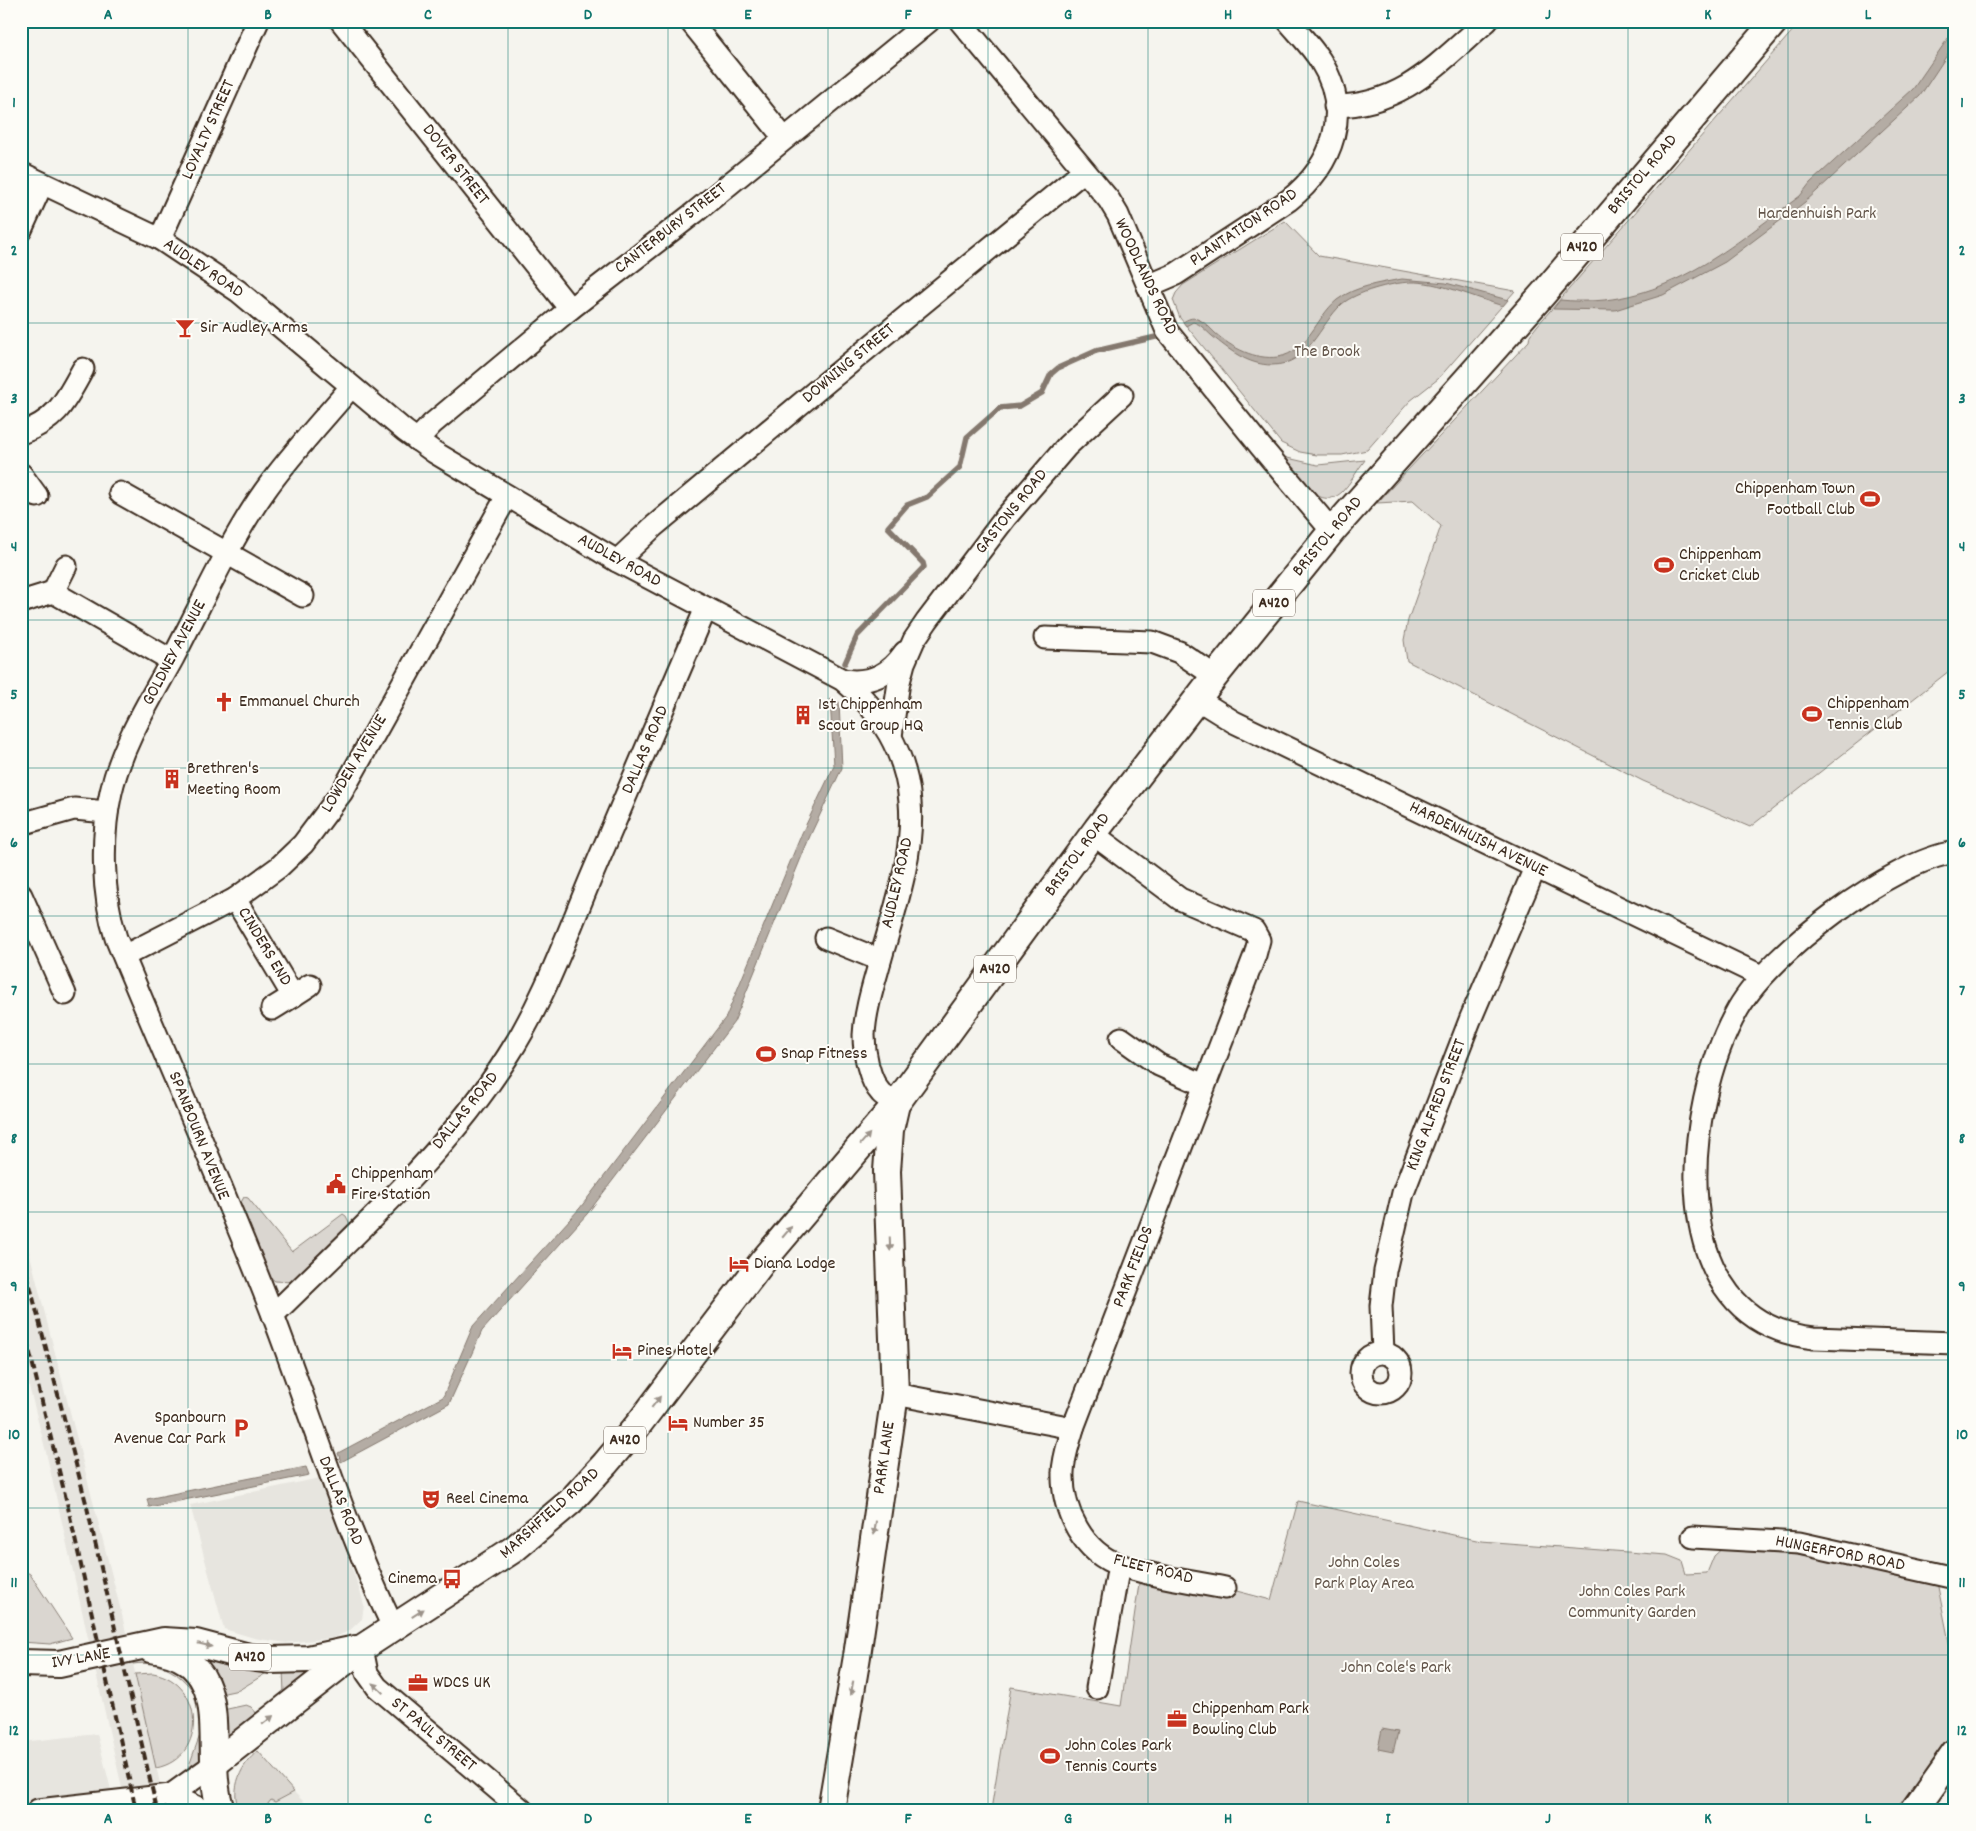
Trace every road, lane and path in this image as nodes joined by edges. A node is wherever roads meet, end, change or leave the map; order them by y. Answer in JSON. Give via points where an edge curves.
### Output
{"nodes":[{"id":1,"x":258,"y":21,"type":"edge"},
{"id":2,"x":341,"y":21,"type":"edge"},
{"id":3,"x":690,"y":21,"type":"edge"},
{"id":4,"x":929,"y":21,"type":"edge"},
{"id":5,"x":960,"y":21,"type":"edge"},
{"id":6,"x":1288,"y":21,"type":"edge"},
{"id":7,"x":1487,"y":21,"type":"edge"},
{"id":8,"x":1775,"y":21,"type":"edge"},
{"id":9,"x":1335,"y":106,"type":"junction"},
{"id":10,"x":784,"y":138,"type":"junction"},
{"id":11,"x":1084,"y":171,"type":"junction"},
{"id":12,"x":21,"y":173,"type":"edge"},
{"id":13,"x":42,"y":184,"type":"junction"},
{"id":14,"x":21,"y":230,"type":"edge"},
{"id":15,"x":160,"y":239,"type":"junction"},
{"id":16,"x":1148,"y":286,"type":"junction"},
{"id":17,"x":570,"y":309,"type":"junction"},
{"id":18,"x":83,"y":369,"type":"dead end"},
{"id":19,"x":351,"y":386,"type":"junction"},
{"id":20,"x":1122,"y":395,"type":"dead end"},
{"id":21,"x":21,"y":433,"type":"edge"},
{"id":22,"x":417,"y":440,"type":"junction"},
{"id":23,"x":21,"y":474,"type":"edge"},
{"id":24,"x":120,"y":493,"type":"dead end"},
{"id":25,"x":37,"y":496,"type":"dead end"},
{"id":26,"x":507,"y":496,"type":"junction"},
{"id":27,"x":1332,"y":530,"type":"junction"},
{"id":28,"x":228,"y":554,"type":"junction"},
{"id":29,"x":617,"y":561,"type":"junction"},
{"id":30,"x":66,"y":566,"type":"dead end"},
{"id":31,"x":53,"y":592,"type":"junction"},
{"id":32,"x":304,"y":596,"type":"dead end"},
{"id":33,"x":21,"y":602,"type":"edge"},
{"id":34,"x":706,"y":608,"type":"junction"},
{"id":35,"x":1045,"y":638,"type":"dead end"},
{"id":36,"x":914,"y":640,"type":"junction"},
{"id":37,"x":171,"y":660,"type":"junction"},
{"id":38,"x":1215,"y":676,"type":"junction"},
{"id":39,"x":843,"y":680,"type":"junction"},
{"id":40,"x":1197,"y":699,"type":"junction"},
{"id":41,"x":891,"y":736,"type":"junction"},
{"id":42,"x":107,"y":812,"type":"junction"},
{"id":43,"x":21,"y":824,"type":"edge"},
{"id":44,"x":1093,"y":834,"type":"junction"},
{"id":45,"x":1955,"y":852,"type":"edge"},
{"id":46,"x":1535,"y":868,"type":"junction"},
{"id":47,"x":21,"y":895,"type":"edge"},
{"id":48,"x":235,"y":899,"type":"junction"},
{"id":49,"x":826,"y":938,"type":"dead end"},
{"id":50,"x":124,"y":956,"type":"junction"},
{"id":51,"x":880,"y":960,"type":"junction"},
{"id":52,"x":1761,"y":976,"type":"junction"},
{"id":53,"x":65,"y":994,"type":"dead end"},
{"id":54,"x":272,"y":1009,"type":"dead end"},
{"id":55,"x":1121,"y":1038,"type":"dead end"},
{"id":56,"x":1204,"y":1085,"type":"junction"},
{"id":57,"x":896,"y":1104,"type":"junction"},
{"id":58,"x":834,"y":1175,"type":"junction"},
{"id":59,"x":888,"y":1195,"type":"junction"},
{"id":60,"x":273,"y":1315,"type":"junction"},
{"id":61,"x":1955,"y":1343,"type":"edge"},
{"id":62,"x":1383,"y":1352,"type":"dead end"},
{"id":63,"x":895,"y":1394,"type":"junction"},
{"id":64,"x":1073,"y":1428,"type":"junction"},
{"id":65,"x":1693,"y":1537,"type":"dead end"},
{"id":66,"x":1119,"y":1565,"type":"junction"},
{"id":67,"x":1955,"y":1578,"type":"edge"},
{"id":68,"x":1225,"y":1588,"type":"dead end"},
{"id":69,"x":394,"y":1629,"type":"junction"},
{"id":70,"x":141,"y":1648,"type":"junction"},
{"id":71,"x":362,"y":1648,"type":"junction"},
{"id":72,"x":21,"y":1663,"type":"edge"},
{"id":73,"x":1097,"y":1688,"type":"dead end"},
{"id":74,"x":1955,"y":1752,"type":"edge"},
{"id":75,"x":222,"y":1758,"type":"junction"},
{"id":76,"x":171,"y":1795,"type":"junction"},
{"id":77,"x":38,"y":1810,"type":"edge"},
{"id":78,"x":203,"y":1810,"type":"edge"},
{"id":79,"x":221,"y":1810,"type":"edge"},
{"id":80,"x":522,"y":1810,"type":"edge"},
{"id":81,"x":831,"y":1810,"type":"edge"},
{"id":82,"x":1914,"y":1810,"type":"edge"}],
"edges":[{"from":1,"to":15,"type":"street","name":"LOYALTY STREET"},
{"from":2,"to":17,"type":"street","name":"DOVER STREET"},
{"from":3,"to":10,"type":"street"},
{"from":4,"to":10,"type":"street","name":"CANTERBURY STREET"},
{"from":5,"to":11,"type":"street","name":"WOODLANDS ROAD"},
{"from":6,"to":9,"type":"street","name":"PLANTATION ROAD","via":[[1320,59],[1332,88]]},
{"from":7,"to":9,"type":"street","via":[[1402,90],[1378,101]]},
{"from":8,"to":27,"type":"main road","name":"BRISTOL ROAD","number":"A420","via":[[1536,301]]},
{"from":9,"to":16,"type":"street","name":"PLANTATION ROAD","via":[[1330,148],[1324,163],[1303,189],[1176,274]]},
{"from":10,"to":17,"type":"street","name":"CANTERBURY STREET"},
{"from":11,"to":16,"type":"street","name":"WOODLANDS ROAD","via":[[1118,215]]},
{"from":11,"to":29,"type":"street","name":"DOWNING STREET","via":[[653,527]]},
{"from":12,"to":13,"type":"street","name":"AUDLEY ROAD"},
{"from":13,"to":14,"type":"street"},
{"from":13,"to":15,"type":"street","name":"AUDLEY ROAD"},
{"from":15,"to":19,"type":"street","name":"AUDLEY ROAD","via":[[238,291]]},
{"from":16,"to":27,"type":"street","name":"WOODLANDS ROAD","via":[[1163,324],[1179,348]]},
{"from":17,"to":22,"type":"street","name":"CANTERBURY STREET"},
{"from":18,"to":21,"type":"street","via":[[55,414]]},
{"from":19,"to":22,"type":"street","name":"AUDLEY ROAD"},
{"from":19,"to":28,"type":"street","name":"GOLDNEY AVENUE","via":[[263,493]]},
{"from":20,"to":36,"type":"street","name":"GASTONS ROAD","via":[[1067,446],[1006,517]]},
{"from":22,"to":26,"type":"street","name":"AUDLEY ROAD"},
{"from":23,"to":25,"type":"street"},
{"from":24,"to":28,"type":"street"},
{"from":26,"to":29,"type":"street","name":"AUDLEY ROAD"},
{"from":26,"to":48,"type":"street","name":"LOWDEN AVENUE","via":[[342,792],[302,844],[279,867]]},
{"from":27,"to":38,"type":"main road","name":"BRISTOL ROAD","number":"A420"},
{"from":28,"to":32,"type":"street"},
{"from":28,"to":37,"type":"street","name":"GOLDNEY AVENUE"},
{"from":29,"to":34,"type":"street","name":"AUDLEY ROAD"},
{"from":30,"to":31,"type":"street"},
{"from":31,"to":33,"type":"street"},
{"from":31,"to":37,"type":"street"},
{"from":34,"to":39,"type":"street","name":"AUDLEY ROAD"},
{"from":34,"to":60,"type":"street","name":"DALLAS ROAD","via":[[543,992],[509,1055],[438,1148]]},
{"from":35,"to":38,"type":"street","via":[[1152,642],[1179,652]]},
{"from":36,"to":39,"type":"street","name":"GASTONS ROAD","via":[[902,658],[883,675],[866,681]]},
{"from":36,"to":41,"type":"street","name":"GASTONS ROAD","via":[[899,682]]},
{"from":37,"to":42,"type":"street","name":"GOLDNEY AVENUE","via":[[122,758]]},
{"from":38,"to":40,"type":"main road","name":"BRISTOL ROAD","number":"A420"},
{"from":39,"to":41,"type":"street","name":"AUDLEY ROAD","via":[[872,708]]},
{"from":40,"to":44,"type":"main road","name":"BRISTOL ROAD","number":"A420"},
{"from":40,"to":46,"type":"street","name":"HARDENHUISH AVENUE","via":[[1234,722]]},
{"from":41,"to":51,"type":"street","name":"AUDLEY ROAD","via":[[905,772],[910,830],[900,885]]},
{"from":42,"to":43,"type":"street","via":[[74,809]]},
{"from":42,"to":50,"type":"street","name":"GOLDNEY AVENUE","via":[[104,842],[110,914]]},
{"from":44,"to":56,"type":"street","name":"PARK FIELDS","via":[[1180,899],[1249,928],[1258,937],[1254,956]]},
{"from":44,"to":57,"type":"main road","name":"BRISTOL ROAD","number":"A420"},
{"from":45,"to":52,"type":"street","via":[[1897,873],[1838,910],[1801,938]]},
{"from":46,"to":52,"type":"street","name":"HARDENHUISH AVENUE"},
{"from":46,"to":62,"type":"street","name":"KING ALFRED STREET","via":[[1470,1020],[1403,1193],[1385,1271],[1381,1306]]},
{"from":47,"to":53,"type":"street","via":[[46,931]]},
{"from":48,"to":50,"type":"street","name":"LOWDEN AVENUE"},
{"from":48,"to":54,"type":"street","name":"CINDERS END","via":[[302,991]]},
{"from":49,"to":51,"type":"street"},
{"from":50,"to":60,"type":"street","name":"SPANBOURN AVENUE"},
{"from":51,"to":57,"type":"street","name":"AUDLEY ROAD","via":[[864,1036],[869,1068],[878,1089]]},
{"from":52,"to":61,"type":"street","via":[[1738,1010],[1724,1039],[1705,1102],[1700,1134],[1698,1211],[1706,1250],[1718,1279],[1744,1310],[1766,1325],[1792,1335]]},
{"from":55,"to":56,"type":"street","via":[[1159,1065]]},
{"from":56,"to":64,"type":"street","name":"PARK FIELDS"},
{"from":58,"to":57,"type":"main road","name":"MARSHFIELD ROAD","number":"A420","one_way":true},
{"from":57,"to":59,"type":"main road","name":"PARK LANE","number":"A420","via":[[888,1148]]},
{"from":58,"to":59,"type":"main road","number":"A420","via":[[852,1167],[867,1166],[881,1176]]},
{"from":69,"to":58,"type":"main road","name":"MARSHFIELD ROAD","number":"A420","one_way":true,"via":[[497,1562],[576,1495],[638,1424],[751,1276]]},
{"from":59,"to":63,"type":"main road","name":"PARK LANE","number":"A420","one_way":true},
{"from":60,"to":69,"type":"street","name":"DALLAS ROAD","via":[[320,1450]]},
{"from":63,"to":64,"type":"street"},
{"from":63,"to":81,"type":"main road","name":"PARK LANE","number":"A420","one_way":true},
{"from":64,"to":66,"type":"street","name":"FLEET ROAD","via":[[1063,1472],[1070,1511],[1092,1547]]},
{"from":65,"to":67,"type":"street","name":"HUNGERFORD ROAD","via":[[1798,1543]]},
{"from":66,"to":68,"type":"street","name":"FLEET ROAD"},
{"from":66,"to":73,"type":"street"},
{"from":69,"to":71,"type":"main road","name":"MARSHFIELD ROAD","number":"A420"},
{"from":70,"to":71,"type":"main road","name":"IVY LANE","number":"A420","one_way":true,"via":[[180,1640],[249,1657],[282,1660],[316,1658]]},
{"from":70,"to":72,"type":"main road","name":"IVY LANE","number":"A420","via":[[59,1664]]},
{"from":70,"to":75,"type":"main road","name":"IVY LANE","number":"A420","via":[[177,1656],[192,1664],[204,1679],[213,1706]]},
{"from":75,"to":71,"type":"main road","name":"MARSHFIELD ROAD","number":"A420","one_way":true},
{"from":80,"to":71,"type":"street","name":"ST PAUL STREET","one_way":true,"via":[[377,1686],[367,1673]]},
{"from":74,"to":82,"type":"main road"},
{"from":75,"to":76,"type":"street","name":"MARSHFIELD ROAD"},
{"from":75,"to":79,"type":"main road","number":"A420"},
{"from":76,"to":77,"type":"street"},
{"from":76,"to":78,"type":"street"}]}
